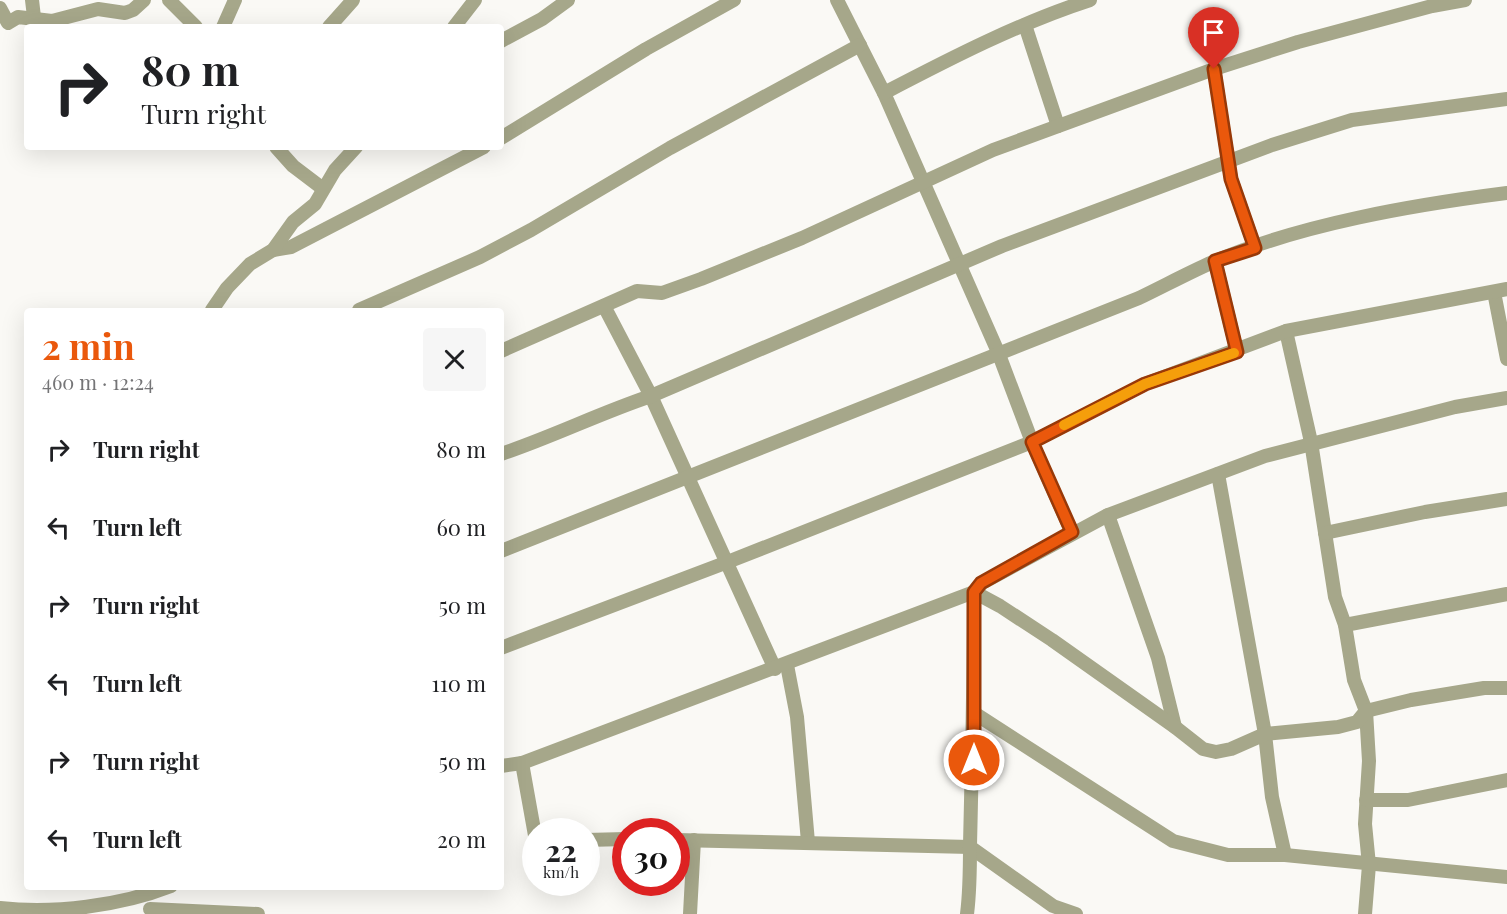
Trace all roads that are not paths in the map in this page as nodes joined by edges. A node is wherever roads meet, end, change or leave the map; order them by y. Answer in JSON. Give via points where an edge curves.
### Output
{"nodes":[{"id":1,"x":32,"y":0,"type":"edge"},
{"id":2,"x":144,"y":0,"type":"edge"},
{"id":3,"x":169,"y":0,"type":"edge"},
{"id":4,"x":235,"y":0,"type":"edge"},
{"id":5,"x":353,"y":0,"type":"edge"},
{"id":6,"x":475,"y":0,"type":"edge"},
{"id":7,"x":568,"y":0,"type":"edge"},
{"id":8,"x":734,"y":0,"type":"edge"},
{"id":9,"x":1465,"y":0,"type":"edge"},
{"id":10,"x":841,"y":1,"type":"edge"},
{"id":11,"x":1081,"y":1,"type":"edge"},
{"id":12,"x":0,"y":8,"type":"edge"},
{"id":13,"x":34,"y":17,"type":"junction"},
{"id":14,"x":193,"y":24,"type":"edge"},
{"id":15,"x":224,"y":24,"type":"edge"},
{"id":16,"x":332,"y":24,"type":"edge"},
{"id":17,"x":456,"y":24,"type":"edge"},
{"id":18,"x":1025,"y":25,"type":"junction"},
{"id":19,"x":504,"y":39,"type":"edge"},
{"id":20,"x":860,"y":45,"type":"junction"},
{"id":21,"x":1214,"y":69,"type":"junction"},
{"id":22,"x":884,"y":93,"type":"junction"},
{"id":23,"x":1507,"y":99,"type":"edge"},
{"id":24,"x":1058,"y":126,"type":"junction"},
{"id":25,"x":504,"y":136,"type":"edge"},
{"id":26,"x":279,"y":150,"type":"edge"},
{"id":27,"x":354,"y":150,"type":"edge"},
{"id":28,"x":478,"y":150,"type":"edge"},
{"id":29,"x":1228,"y":162,"type":"junction"},
{"id":30,"x":923,"y":182,"type":"junction"},
{"id":31,"x":322,"y":188,"type":"junction"},
{"id":32,"x":1507,"y":193,"type":"edge"},
{"id":33,"x":1255,"y":248,"type":"junction"},
{"id":34,"x":273,"y":250,"type":"junction"},
{"id":35,"x":1215,"y":261,"type":"junction"},
{"id":36,"x":959,"y":264,"type":"junction"},
{"id":37,"x":1501,"y":290,"type":"edge"},
{"id":38,"x":604,"y":306,"type":"junction"},
{"id":39,"x":218,"y":308,"type":"edge"},
{"id":40,"x":363,"y":308,"type":"edge"},
{"id":41,"x":1286,"y":331,"type":"junction"},
{"id":42,"x":504,"y":350,"type":"edge"},
{"id":43,"x":999,"y":352,"type":"junction"},
{"id":44,"x":1237,"y":352,"type":"junction"},
{"id":45,"x":1507,"y":359,"type":"edge"},
{"id":46,"x":651,"y":396,"type":"junction"},
{"id":47,"x":1507,"y":398,"type":"edge"},
{"id":48,"x":1032,"y":442,"type":"junction"},
{"id":49,"x":1311,"y":442,"type":"junction"},
{"id":50,"x":504,"y":453,"type":"edge"},
{"id":51,"x":1218,"y":474,"type":"junction"},
{"id":52,"x":688,"y":476,"type":"junction"},
{"id":53,"x":1507,"y":499,"type":"edge"},
{"id":54,"x":1108,"y":515,"type":"junction"},
{"id":55,"x":1072,"y":532,"type":"junction"},
{"id":56,"x":1325,"y":533,"type":"junction"},
{"id":57,"x":504,"y":550,"type":"edge"},
{"id":58,"x":725,"y":563,"type":"junction"},
{"id":59,"x":974,"y":592,"type":"junction"},
{"id":60,"x":1507,"y":594,"type":"edge"},
{"id":61,"x":1346,"y":625,"type":"junction"},
{"id":62,"x":504,"y":647,"type":"edge"},
{"id":63,"x":781,"y":667,"type":"junction"},
{"id":64,"x":1507,"y":688,"type":"edge"},
{"id":65,"x":1366,"y":711,"type":"junction"},
{"id":66,"x":974,"y":713,"type":"junction"},
{"id":67,"x":1175,"y":727,"type":"junction"},
{"id":68,"x":1265,"y":734,"type":"junction"},
{"id":69,"x":522,"y":763,"type":"junction"},
{"id":70,"x":504,"y":766,"type":"edge"},
{"id":71,"x":1507,"y":780,"type":"edge"},
{"id":72,"x":1366,"y":800,"type":"junction"},
{"id":73,"x":532,"y":818,"type":"edge"},
{"id":74,"x":690,"y":840,"type":"edge"},
{"id":75,"x":694,"y":840,"type":"junction"},
{"id":76,"x":808,"y":842,"type":"junction"},
{"id":77,"x":970,"y":847,"type":"junction"},
{"id":78,"x":1285,"y":855,"type":"junction"},
{"id":79,"x":1369,"y":865,"type":"junction"},
{"id":80,"x":1507,"y":878,"type":"edge"},
{"id":81,"x":150,"y":891,"type":"edge"},
{"id":82,"x":0,"y":908,"type":"edge"},
{"id":83,"x":149,"y":912,"type":"edge"},
{"id":84,"x":258,"y":914,"type":"edge"},
{"id":85,"x":690,"y":914,"type":"edge"},
{"id":86,"x":968,"y":914,"type":"edge"},
{"id":87,"x":1076,"y":914,"type":"edge"},
{"id":88,"x":1365,"y":914,"type":"edge"}],
"edges":[{"from":1,"to":13,"type":"street"},
{"from":2,"to":13,"type":"street","via":[[125,13],[98,9],[52,21]]},
{"from":3,"to":14,"type":"street"},
{"from":4,"to":15,"type":"street"},
{"from":5,"to":16,"type":"street"},
{"from":6,"to":17,"type":"street"},
{"from":7,"to":19,"type":"street"},
{"from":8,"to":25,"type":"street"},
{"from":9,"to":21,"type":"street","via":[[1298,42]]},
{"from":10,"to":20,"type":"street"},
{"from":11,"to":18,"type":"street"},
{"from":12,"to":13,"type":"street","via":[[8,23],[18,17]]},
{"from":18,"to":22,"type":"street"},
{"from":18,"to":24,"type":"street"},
{"from":20,"to":22,"type":"street"},
{"from":20,"to":40,"type":"street","via":[[670,148],[531,230]]},
{"from":21,"to":24,"type":"street"},
{"from":21,"to":29,"type":"street"},
{"from":22,"to":30,"type":"street"},
{"from":23,"to":29,"type":"street","via":[[1352,120]]},
{"from":24,"to":30,"type":"street"},
{"from":26,"to":31,"type":"street"},
{"from":27,"to":31,"type":"street"},
{"from":28,"to":34,"type":"street","via":[[291,247]]},
{"from":29,"to":33,"type":"street"},
{"from":29,"to":36,"type":"street"},
{"from":30,"to":36,"type":"street"},
{"from":30,"to":38,"type":"street","via":[[701,279],[662,293],[638,291]]},
{"from":31,"to":34,"type":"street","via":[[315,204],[293,222]]},
{"from":32,"to":33,"type":"street","via":[[1335,223]]},
{"from":33,"to":35,"type":"street"},
{"from":34,"to":39,"type":"street","via":[[250,264],[227,288]]},
{"from":35,"to":43,"type":"street","via":[[1139,298]]},
{"from":35,"to":44,"type":"street"},
{"from":36,"to":43,"type":"street"},
{"from":36,"to":46,"type":"street"},
{"from":37,"to":41,"type":"street"},
{"from":37,"to":45,"type":"street"},
{"from":38,"to":42,"type":"street"},
{"from":38,"to":46,"type":"street"},
{"from":41,"to":44,"type":"street"},
{"from":41,"to":49,"type":"street"},
{"from":43,"to":48,"type":"street"},
{"from":43,"to":52,"type":"street"},
{"from":44,"to":48,"type":"street","via":[[1145,384]]},
{"from":46,"to":50,"type":"street"},
{"from":46,"to":52,"type":"street"},
{"from":47,"to":49,"type":"street"},
{"from":48,"to":55,"type":"street"},
{"from":48,"to":58,"type":"street"},
{"from":49,"to":51,"type":"street"},
{"from":49,"to":56,"type":"street"},
{"from":51,"to":54,"type":"street"},
{"from":51,"to":68,"type":"street"},
{"from":52,"to":57,"type":"street"},
{"from":52,"to":58,"type":"street"},
{"from":53,"to":56,"type":"street"},
{"from":54,"to":55,"type":"street"},
{"from":54,"to":67,"type":"street","via":[[1158,658]]},
{"from":55,"to":59,"type":"street","via":[[981,583]]},
{"from":56,"to":61,"type":"street","via":[[1335,597]]},
{"from":58,"to":62,"type":"street"},
{"from":58,"to":63,"type":"street"},
{"from":59,"to":63,"type":"street"},
{"from":59,"to":66,"type":"street"},
{"from":59,"to":67,"type":"street"},
{"from":60,"to":61,"type":"street"},
{"from":61,"to":65,"type":"street","via":[[1349,658]]},
{"from":63,"to":69,"type":"street"},
{"from":63,"to":76,"type":"street","via":[[796,717]]},
{"from":64,"to":65,"type":"street","via":[[1484,688]]},
{"from":65,"to":68,"type":"street","via":[[1357,722],[1338,727]]},
{"from":65,"to":72,"type":"street"},
{"from":66,"to":77,"type":"street"},
{"from":66,"to":78,"type":"street","via":[[1173,840],[1228,855]]},
{"from":67,"to":68,"type":"street","via":[[1203,749],[1216,753]]},
{"from":68,"to":78,"type":"street","via":[[1272,796]]},
{"from":69,"to":70,"type":"street"},
{"from":69,"to":73,"type":"street"},
{"from":71,"to":72,"type":"street","via":[[1408,800]]},
{"from":72,"to":79,"type":"street"},
{"from":74,"to":75,"type":"street"},
{"from":75,"to":76,"type":"street"},
{"from":75,"to":85,"type":"street"},
{"from":76,"to":77,"type":"street"},
{"from":77,"to":86,"type":"street"},
{"from":77,"to":87,"type":"street","via":[[1053,906]]},
{"from":78,"to":79,"type":"street"},
{"from":79,"to":80,"type":"street"},
{"from":79,"to":88,"type":"street"},
{"from":81,"to":82,"type":"street","via":[[50,913]]},
{"from":81,"to":83,"type":"street"},
{"from":83,"to":84,"type":"street"}]}
